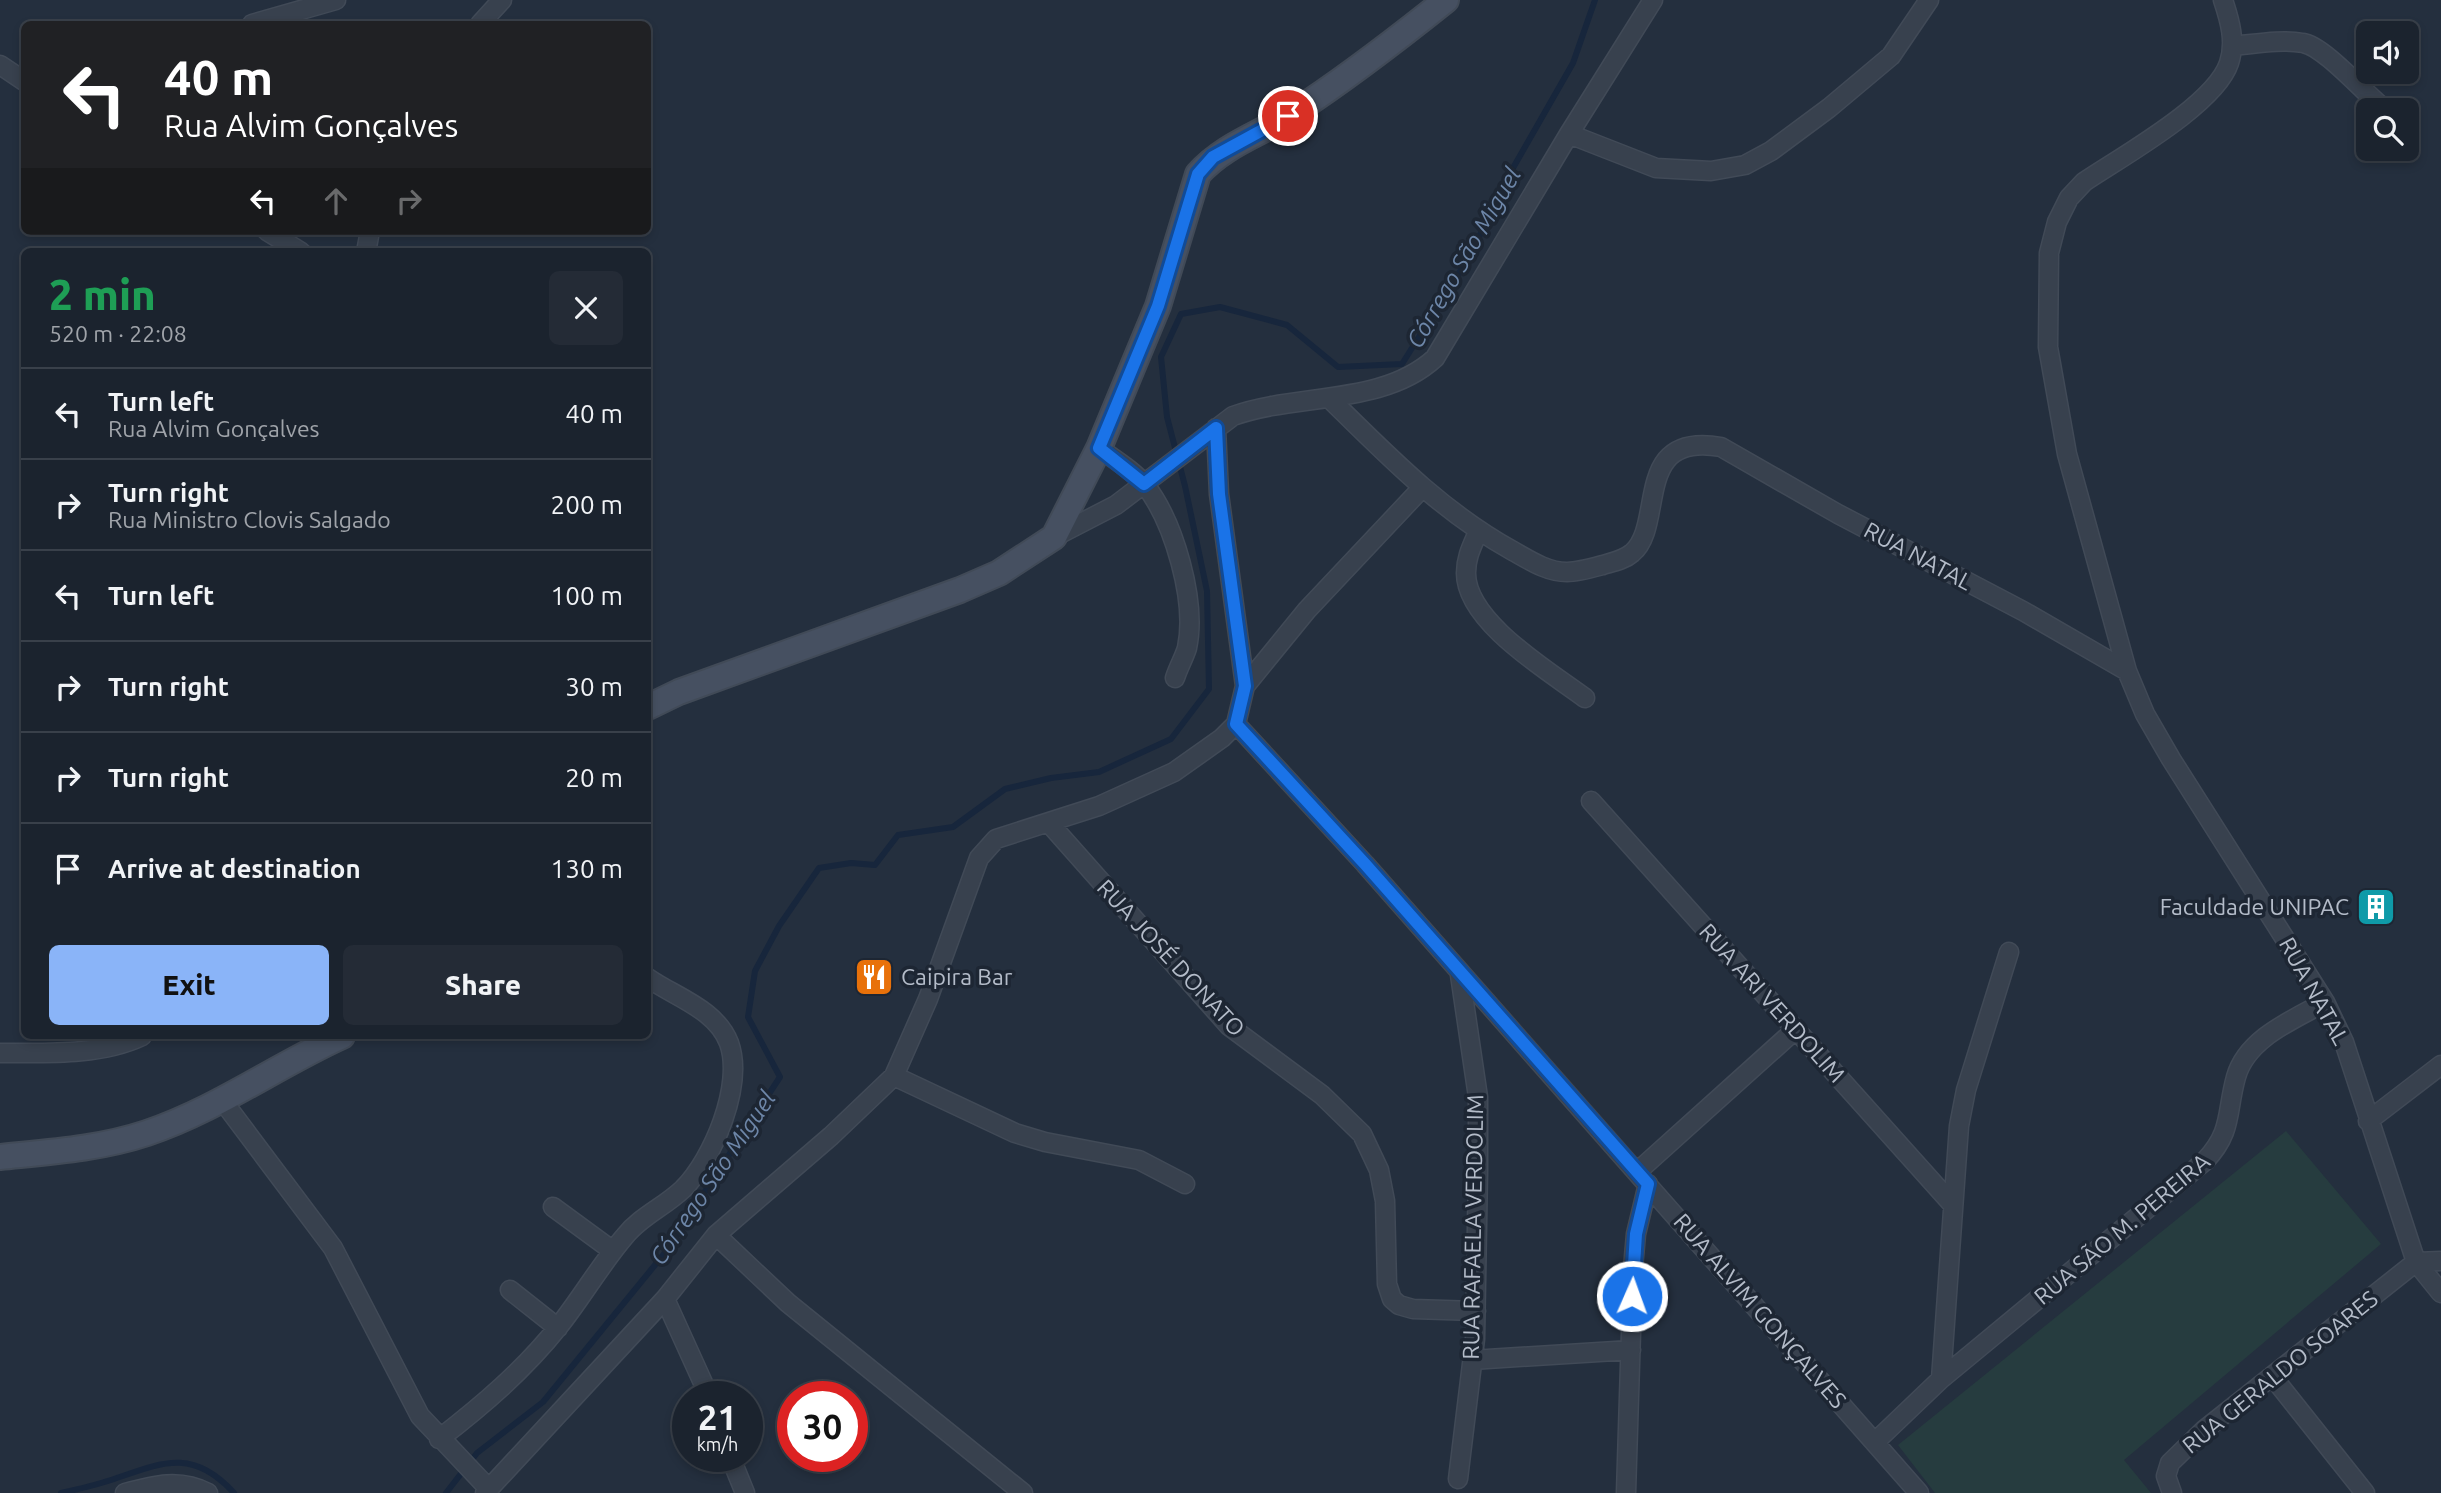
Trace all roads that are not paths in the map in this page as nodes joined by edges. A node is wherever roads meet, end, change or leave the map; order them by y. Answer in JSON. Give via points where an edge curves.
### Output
{"nodes":[{"id":1,"x":337,"y":0,"type":"edge"},
{"id":2,"x":502,"y":0,"type":"edge"},
{"id":3,"x":1446,"y":0,"type":"edge"},
{"id":4,"x":1653,"y":0,"type":"edge"},
{"id":5,"x":1929,"y":0,"type":"edge"},
{"id":6,"x":2223,"y":0,"type":"edge"},
{"id":7,"x":263,"y":21,"type":"edge"},
{"id":8,"x":483,"y":21,"type":"edge"},
{"id":9,"x":2232,"y":46,"type":"junction"},
{"id":10,"x":0,"y":65,"type":"edge"},
{"id":11,"x":21,"y":79,"type":"edge"},
{"id":12,"x":2370,"y":98,"type":"edge"},
{"id":13,"x":1569,"y":134,"type":"junction"},
{"id":14,"x":273,"y":235,"type":"edge"},
{"id":15,"x":295,"y":248,"type":"edge"},
{"id":16,"x":1330,"y":398,"type":"junction"},
{"id":17,"x":1210,"y":433,"type":"junction"},
{"id":18,"x":1099,"y":448,"type":"junction"},
{"id":19,"x":1149,"y":480,"type":"junction"},
{"id":20,"x":1422,"y":488,"type":"junction"},
{"id":21,"x":1478,"y":532,"type":"junction"},
{"id":22,"x":1054,"y":537,"type":"junction"},
{"id":23,"x":2127,"y":671,"type":"junction"},
{"id":24,"x":1175,"y":677,"type":"dead end"},
{"id":25,"x":1245,"y":686,"type":"junction"},
{"id":26,"x":1585,"y":698,"type":"dead end"},
{"id":27,"x":651,"y":706,"type":"edge"},
{"id":28,"x":1236,"y":724,"type":"junction"},
{"id":29,"x":1591,"y":801,"type":"dead end"},
{"id":30,"x":1049,"y":823,"type":"junction"},
{"id":31,"x":2009,"y":952,"type":"dead end"},
{"id":32,"x":1460,"y":975,"type":"junction"},
{"id":33,"x":651,"y":980,"type":"edge"},
{"id":34,"x":2325,"y":1003,"type":"junction"},
{"id":35,"x":1795,"y":1030,"type":"junction"},
{"id":36,"x":136,"y":1039,"type":"edge"},
{"id":37,"x":322,"y":1041,"type":"edge"},
{"id":38,"x":0,"y":1053,"type":"edge"},
{"id":39,"x":2441,"y":1065,"type":"edge"},
{"id":40,"x":894,"y":1076,"type":"junction"},
{"id":41,"x":222,"y":1100,"type":"junction"},
{"id":42,"x":2368,"y":1121,"type":"junction"},
{"id":43,"x":0,"y":1157,"type":"edge"},
{"id":44,"x":1642,"y":1178,"type":"junction"},
{"id":45,"x":1185,"y":1184,"type":"dead end"},
{"id":46,"x":1953,"y":1205,"type":"junction"},
{"id":47,"x":553,"y":1206,"type":"dead end"},
{"id":48,"x":716,"y":1235,"type":"junction"},
{"id":49,"x":613,"y":1251,"type":"junction"},
{"id":50,"x":2441,"y":1261,"type":"edge"},
{"id":51,"x":2416,"y":1262,"type":"junction"},
{"id":52,"x":510,"y":1290,"type":"dead end"},
{"id":53,"x":2441,"y":1293,"type":"edge"},
{"id":54,"x":665,"y":1299,"type":"junction"},
{"id":55,"x":1476,"y":1311,"type":"junction"},
{"id":56,"x":558,"y":1328,"type":"junction"},
{"id":57,"x":1631,"y":1350,"type":"junction"},
{"id":58,"x":1472,"y":1360,"type":"junction"},
{"id":59,"x":2272,"y":1377,"type":"junction"},
{"id":60,"x":1941,"y":1378,"type":"junction"},
{"id":61,"x":702,"y":1381,"type":"edge"},
{"id":62,"x":1875,"y":1442,"type":"junction"},
{"id":63,"x":443,"y":1444,"type":"junction"},
{"id":64,"x":736,"y":1472,"type":"edge"},
{"id":65,"x":1458,"y":1479,"type":"dead end"},
{"id":66,"x":484,"y":1487,"type":"edge"},
{"id":67,"x":125,"y":1493,"type":"edge"},
{"id":68,"x":208,"y":1493,"type":"edge"},
{"id":69,"x":745,"y":1493,"type":"edge"},
{"id":70,"x":1023,"y":1493,"type":"edge"},
{"id":71,"x":1626,"y":1493,"type":"edge"},
{"id":72,"x":1919,"y":1493,"type":"edge"},
{"id":73,"x":2172,"y":1493,"type":"edge"},
{"id":74,"x":2365,"y":1493,"type":"edge"}],
"edges":[{"from":1,"to":7,"type":"street"},
{"from":2,"to":8,"type":"street"},
{"from":3,"to":18,"type":"main road","via":[[1355,73],[1213,157],[1198,174],[1158,306]]},
{"from":4,"to":13,"type":"street"},
{"from":5,"to":13,"type":"street","via":[[1891,56],[1829,108],[1745,165],[1711,171],[1657,168]]},
{"from":6,"to":9,"type":"street"},
{"from":9,"to":12,"type":"street","via":[[2305,43],[2321,50]]},
{"from":9,"to":23,"type":"street","via":[[2228,66],[2192,109],[2069,198],[2049,253],[2048,347],[2067,454]]},
{"from":10,"to":11,"type":"street"},
{"from":13,"to":16,"type":"street","via":[[1436,358],[1409,377]]},
{"from":14,"to":15,"type":"street"},
{"from":16,"to":17,"type":"street","via":[[1252,409]]},
{"from":16,"to":20,"type":"street","name":"RUA NATAL"},
{"from":17,"to":19,"type":"street"},
{"from":17,"to":25,"type":"street"},
{"from":18,"to":19,"type":"street"},
{"from":18,"to":22,"type":"main road"},
{"from":19,"to":22,"type":"street","via":[[1095,518]]},
{"from":19,"to":24,"type":"street","via":[[1186,583],[1186,648]]},
{"from":20,"to":21,"type":"street","name":"RUA NATAL"},
{"from":20,"to":25,"type":"street","via":[[1307,610]]},
{"from":21,"to":23,"type":"street","name":"RUA NATAL","via":[[1542,567],[1566,572],[1621,561],[1634,552],[1642,538],[1666,462],[1682,449],[1702,444],[1721,447]]},
{"from":21,"to":26,"type":"street","via":[[1466,575],[1482,614],[1507,639]]},
{"from":22,"to":27,"type":"main road","via":[[999,573],[960,590]]},
{"from":23,"to":34,"type":"street","name":"RUA NATAL","via":[[2171,759]]},
{"from":25,"to":28,"type":"street"},
{"from":28,"to":30,"type":"street","via":[[1174,772]]},
{"from":28,"to":32,"type":"street","name":"RUA ALVIM GONÇALVES"},
{"from":29,"to":35,"type":"street","name":"RUA ARI VERDOLIM"},
{"from":30,"to":40,"type":"street","via":[[996,839],[979,858],[929,999]]},
{"from":30,"to":55,"type":"street","name":"RUA JOSÉ DONATO","via":[[1229,1026],[1322,1095],[1362,1134],[1379,1171],[1385,1201],[1387,1284],[1392,1299],[1413,1309]]},
{"from":31,"to":46,"type":"street","via":[[1966,1090]]},
{"from":32,"to":44,"type":"street","name":"RUA ALVIM GONÇALVES"},
{"from":32,"to":55,"type":"street","name":"RUA RAFAELA VERDOLIM","via":[[1478,1097]]},
{"from":33,"to":49,"type":"street","via":[[715,1021],[729,1044],[734,1073],[714,1144],[684,1188],[641,1219]]},
{"from":34,"to":42,"type":"street","name":"RUA NATAL","via":[[2344,1042]]},
{"from":34,"to":60,"type":"street","name":"RUA SÃO M. PEREIRA","via":[[2269,1034],[2244,1060],[2236,1078],[2228,1128],[2205,1161]]},
{"from":35,"to":44,"type":"street"},
{"from":35,"to":46,"type":"street","name":"RUA ARI VERDOLIM"},
{"from":36,"to":38,"type":"street","via":[[61,1052]]},
{"from":37,"to":41,"type":"main road"},
{"from":39,"to":42,"type":"street"},
{"from":40,"to":45,"type":"street","via":[[1015,1133],[1139,1160]]},
{"from":40,"to":48,"type":"street"},
{"from":41,"to":43,"type":"main road","via":[[149,1133],[104,1146]]},
{"from":41,"to":63,"type":"street","via":[[333,1248],[420,1416]]},
{"from":42,"to":51,"type":"street","name":"RUA NATAL"},
{"from":44,"to":57,"type":"street"},
{"from":44,"to":62,"type":"street","name":"RUA ALVIM GONÇALVES"},
{"from":46,"to":60,"type":"street"},
{"from":47,"to":49,"type":"street"},
{"from":48,"to":54,"type":"street"},
{"from":48,"to":70,"type":"street","via":[[788,1303]]},
{"from":49,"to":56,"type":"street"},
{"from":50,"to":51,"type":"street"},
{"from":51,"to":53,"type":"street"},
{"from":51,"to":59,"type":"street","name":"RUA GERALDO SOARES"},
{"from":52,"to":56,"type":"street"},
{"from":54,"to":61,"type":"street"},
{"from":54,"to":66,"type":"street"},
{"from":55,"to":58,"type":"street","name":"RUA RAFAELA VERDOLIM"},
{"from":56,"to":63,"type":"street"},
{"from":57,"to":58,"type":"street"},
{"from":57,"to":71,"type":"street"},
{"from":58,"to":65,"type":"street","name":"RUA RAFAELA VERDOLIM"},
{"from":59,"to":73,"type":"street","name":"RUA GERALDO SOARES","via":[[2170,1462],[2166,1476]]},
{"from":59,"to":74,"type":"street"},
{"from":60,"to":62,"type":"street","name":"RUA SÃO M. PEREIRA"},
{"from":62,"to":72,"type":"street","name":"RUA ALVIM GONÇALVES"},
{"from":63,"to":66,"type":"street"},
{"from":64,"to":69,"type":"street"},
{"from":67,"to":68,"type":"street","via":[[173,1483]]}]}
